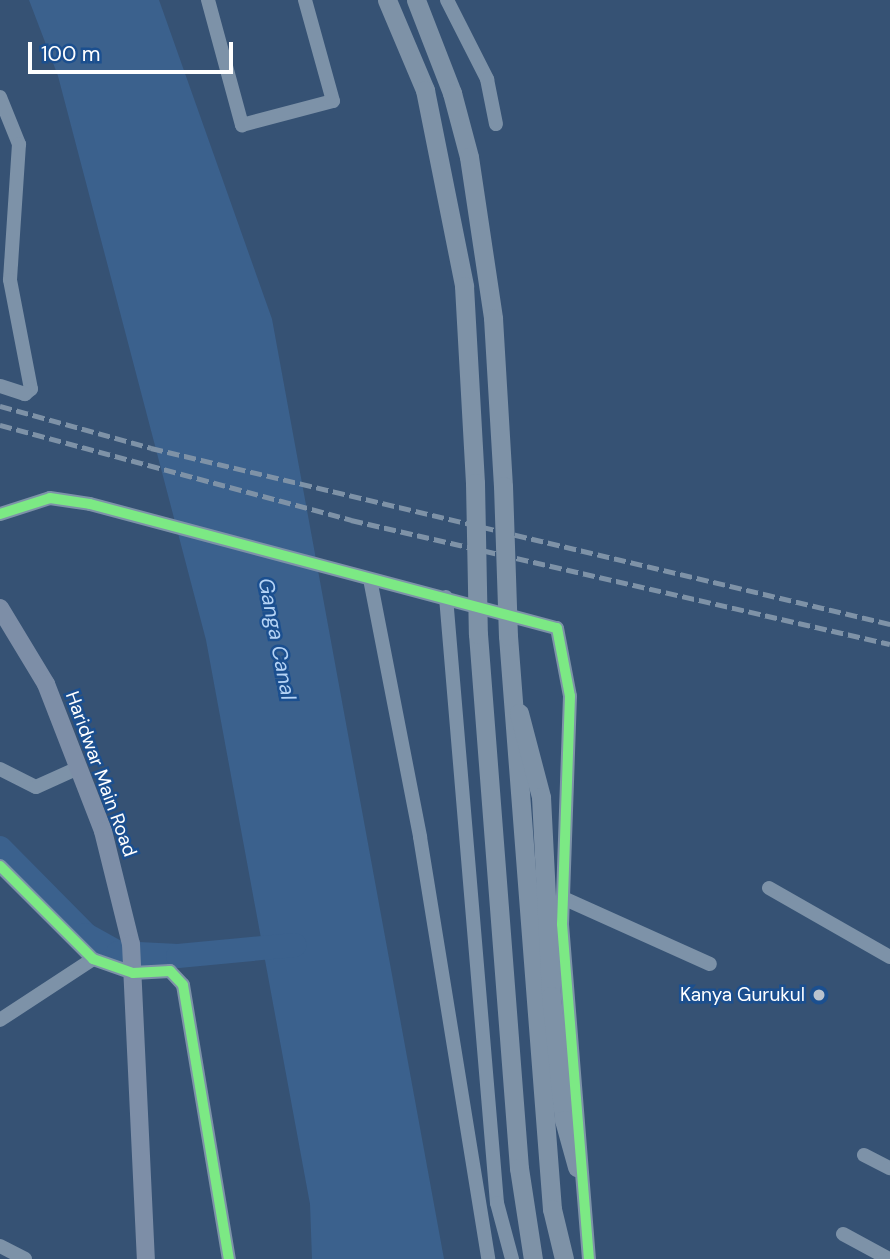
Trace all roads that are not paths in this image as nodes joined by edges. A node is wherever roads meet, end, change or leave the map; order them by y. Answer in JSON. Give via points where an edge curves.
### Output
{"nodes":[{"id":1,"x":208,"y":0,"type":"edge"},
{"id":2,"x":304,"y":0,"type":"edge"},
{"id":3,"x":387,"y":0,"type":"edge"},
{"id":4,"x":415,"y":0,"type":"edge"},
{"id":5,"x":447,"y":0,"type":"edge"},
{"id":6,"x":0,"y":97,"type":"edge"},
{"id":7,"x":496,"y":124,"type":"dead end"},
{"id":8,"x":0,"y":386,"type":"edge"},
{"id":9,"x":0,"y":513,"type":"edge"},
{"id":10,"x":363,"y":577,"type":"junction"},
{"id":11,"x":446,"y":597,"type":"junction"},
{"id":12,"x":0,"y":608,"type":"edge"},
{"id":13,"x":511,"y":688,"type":"junction"},
{"id":14,"x":78,"y":768,"type":"junction"},
{"id":15,"x":0,"y":769,"type":"edge"},
{"id":16,"x":0,"y":866,"type":"edge"},
{"id":17,"x":769,"y":888,"type":"dead end"},
{"id":18,"x":563,"y":898,"type":"junction"},
{"id":19,"x":890,"y":957,"type":"edge"},
{"id":20,"x":93,"y":959,"type":"junction"},
{"id":21,"x":710,"y":964,"type":"dead end"},
{"id":22,"x":133,"y":969,"type":"junction"},
{"id":23,"x":0,"y":1020,"type":"edge"},
{"id":24,"x":864,"y":1155,"type":"dead end"},
{"id":25,"x":577,"y":1167,"type":"junction"},
{"id":26,"x":890,"y":1168,"type":"edge"},
{"id":27,"x":843,"y":1234,"type":"dead end"},
{"id":28,"x":0,"y":1245,"type":"edge"},
{"id":29,"x":25,"y":1259,"type":"edge"},
{"id":30,"x":146,"y":1259,"type":"edge"},
{"id":31,"x":229,"y":1259,"type":"edge"},
{"id":32,"x":488,"y":1259,"type":"edge"},
{"id":33,"x":512,"y":1259,"type":"edge"},
{"id":34,"x":534,"y":1259,"type":"edge"},
{"id":35,"x":564,"y":1259,"type":"edge"},
{"id":36,"x":589,"y":1259,"type":"edge"},
{"id":37,"x":889,"y":1259,"type":"edge"}],
"edges":[{"from":1,"to":2,"type":"street","via":[[242,125],[333,101]]},
{"from":3,"to":34,"type":"highway","bridge":true,"via":[[425,90],[464,286],[488,794],[519,1168]]},
{"from":4,"to":13,"type":"highway","bridge":true,"via":[[452,93],[469,157],[493,318]]},
{"from":5,"to":7,"type":"street","via":[[487,79]]},
{"from":6,"to":8,"type":"street","via":[[19,144],[9,280],[31,389],[25,394]]},
{"from":9,"to":10,"type":"street","via":[[50,498]]},
{"from":10,"to":11,"type":"street"},
{"from":10,"to":32,"type":"street","via":[[422,851]]},
{"from":11,"to":18,"type":"street","via":[[545,623],[563,638],[570,696]]},
{"from":11,"to":33,"type":"street","via":[[497,1203]]},
{"from":12,"to":14,"type":"main road","name":"Haridwar Main Road","via":[[46,684]]},
{"from":13,"to":25,"type":"highway","via":[[541,797],[551,996],[564,1120]]},
{"from":13,"to":35,"type":"highway","via":[[552,1209]]},
{"from":14,"to":15,"type":"street","via":[[36,787]]},
{"from":14,"to":22,"type":"main road","name":"Haridwar Main Road","via":[[103,831]]},
{"from":16,"to":20,"type":"street"},
{"from":17,"to":19,"type":"street"},
{"from":18,"to":21,"type":"street"},
{"from":18,"to":25,"type":"street","via":[[577,1065]]},
{"from":20,"to":22,"type":"street"},
{"from":20,"to":23,"type":"street"},
{"from":22,"to":30,"type":"main road","name":"Haridwar Main Road"},
{"from":22,"to":31,"type":"street","via":[[170,971],[186,994],[202,1124]]},
{"from":24,"to":26,"type":"street"},
{"from":25,"to":36,"type":"street"},
{"from":27,"to":37,"type":"street"},
{"from":28,"to":29,"type":"street"}]}
